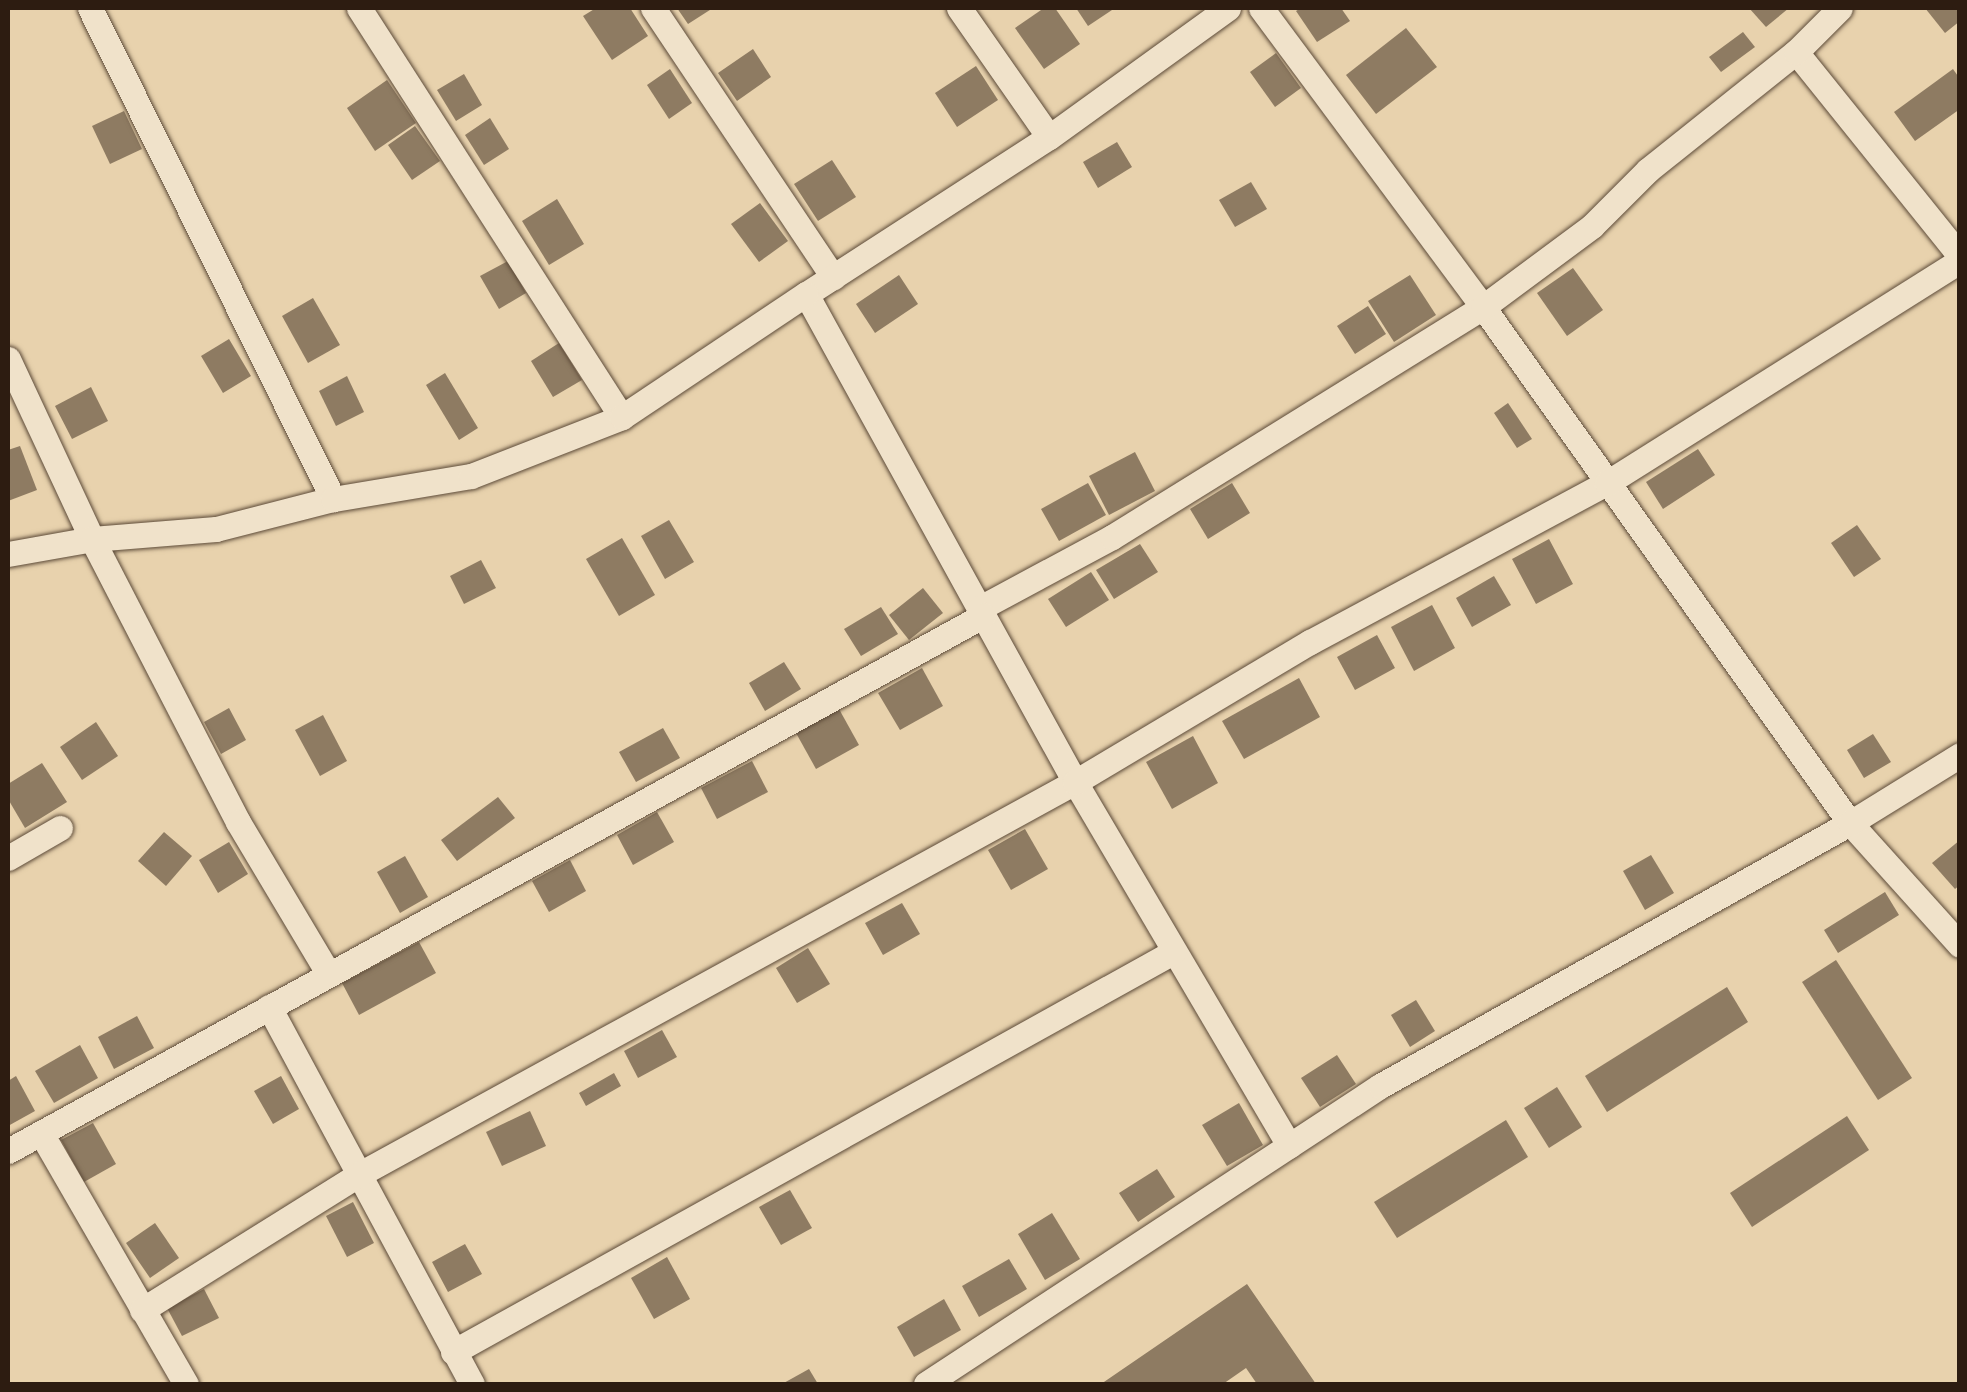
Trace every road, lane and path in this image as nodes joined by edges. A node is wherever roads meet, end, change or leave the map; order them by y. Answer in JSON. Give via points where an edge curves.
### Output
{"nodes":[{"id":1,"x":90,"y":8,"type":"edge"},
{"id":2,"x":359,"y":8,"type":"edge"},
{"id":3,"x":653,"y":8,"type":"edge"},
{"id":4,"x":959,"y":8,"type":"edge"},
{"id":5,"x":1228,"y":8,"type":"edge"},
{"id":6,"x":1261,"y":8,"type":"edge"},
{"id":7,"x":1840,"y":8,"type":"edge"},
{"id":8,"x":1796,"y":52,"type":"junction"},
{"id":9,"x":1049,"y":136,"type":"junction"},
{"id":10,"x":1960,"y":258,"type":"edge"},
{"id":11,"x":833,"y":277,"type":"junction"},
{"id":12,"x":806,"y":294,"type":"junction"},
{"id":13,"x":1482,"y":306,"type":"junction"},
{"id":14,"x":8,"y":359,"type":"edge"},
{"id":15,"x":622,"y":418,"type":"junction"},
{"id":16,"x":1607,"y":483,"type":"junction"},
{"id":17,"x":333,"y":499,"type":"junction"},
{"id":18,"x":92,"y":540,"type":"junction"},
{"id":19,"x":8,"y":554,"type":"edge"},
{"id":20,"x":982,"y":611,"type":"junction"},
{"id":21,"x":1960,"y":755,"type":"edge"},
{"id":22,"x":1075,"y":782,"type":"junction"},
{"id":23,"x":1850,"y":822,"type":"junction"},
{"id":24,"x":60,"y":828,"type":"dead end"},
{"id":25,"x":8,"y":858,"type":"edge"},
{"id":26,"x":1960,"y":945,"type":"edge"},
{"id":27,"x":1174,"y":952,"type":"junction"},
{"id":28,"x":328,"y":973,"type":"junction"},
{"id":29,"x":270,"y":1007,"type":"junction"},
{"id":30,"x":41,"y":1132,"type":"junction"},
{"id":31,"x":1289,"y":1146,"type":"junction"},
{"id":32,"x":8,"y":1151,"type":"edge"},
{"id":33,"x":358,"y":1175,"type":"junction"},
{"id":34,"x":142,"y":1310,"type":"junction"},
{"id":35,"x":453,"y":1352,"type":"junction"},
{"id":36,"x":186,"y":1384,"type":"edge"},
{"id":37,"x":472,"y":1384,"type":"edge"},
{"id":38,"x":926,"y":1384,"type":"edge"}],
"edges":[{"from":1,"to":17,"type":"street"},
{"from":2,"to":15,"type":"street"},
{"from":3,"to":11,"type":"street"},
{"from":4,"to":9,"type":"street"},
{"from":5,"to":9,"type":"street"},
{"from":6,"to":13,"type":"street"},
{"from":7,"to":8,"type":"street"},
{"from":8,"to":10,"type":"street"},
{"from":8,"to":13,"type":"street","via":[[1648,170],[1592,226]]},
{"from":9,"to":11,"type":"street"},
{"from":10,"to":16,"type":"street"},
{"from":11,"to":12,"type":"street"},
{"from":12,"to":15,"type":"street"},
{"from":12,"to":20,"type":"street"},
{"from":13,"to":16,"type":"street"},
{"from":13,"to":20,"type":"street"},
{"from":14,"to":18,"type":"street"},
{"from":15,"to":17,"type":"street","via":[[472,476]]},
{"from":16,"to":22,"type":"street","via":[[1310,642]]},
{"from":16,"to":23,"type":"street"},
{"from":17,"to":18,"type":"street","via":[[216,529]]},
{"from":18,"to":19,"type":"street"},
{"from":18,"to":28,"type":"street","via":[[238,822]]},
{"from":20,"to":22,"type":"street"},
{"from":20,"to":28,"type":"street"},
{"from":21,"to":23,"type":"street"},
{"from":22,"to":27,"type":"street"},
{"from":22,"to":33,"type":"street"},
{"from":23,"to":26,"type":"street"},
{"from":23,"to":31,"type":"street","via":[[1380,1086]]},
{"from":24,"to":25,"type":"street"},
{"from":27,"to":31,"type":"street"},
{"from":27,"to":35,"type":"street"},
{"from":28,"to":29,"type":"street"},
{"from":29,"to":30,"type":"street"},
{"from":29,"to":33,"type":"street"},
{"from":30,"to":32,"type":"street"},
{"from":30,"to":34,"type":"street"},
{"from":31,"to":38,"type":"street"},
{"from":33,"to":34,"type":"street"},
{"from":33,"to":35,"type":"street"},
{"from":34,"to":36,"type":"street"},
{"from":35,"to":37,"type":"street"}]}
